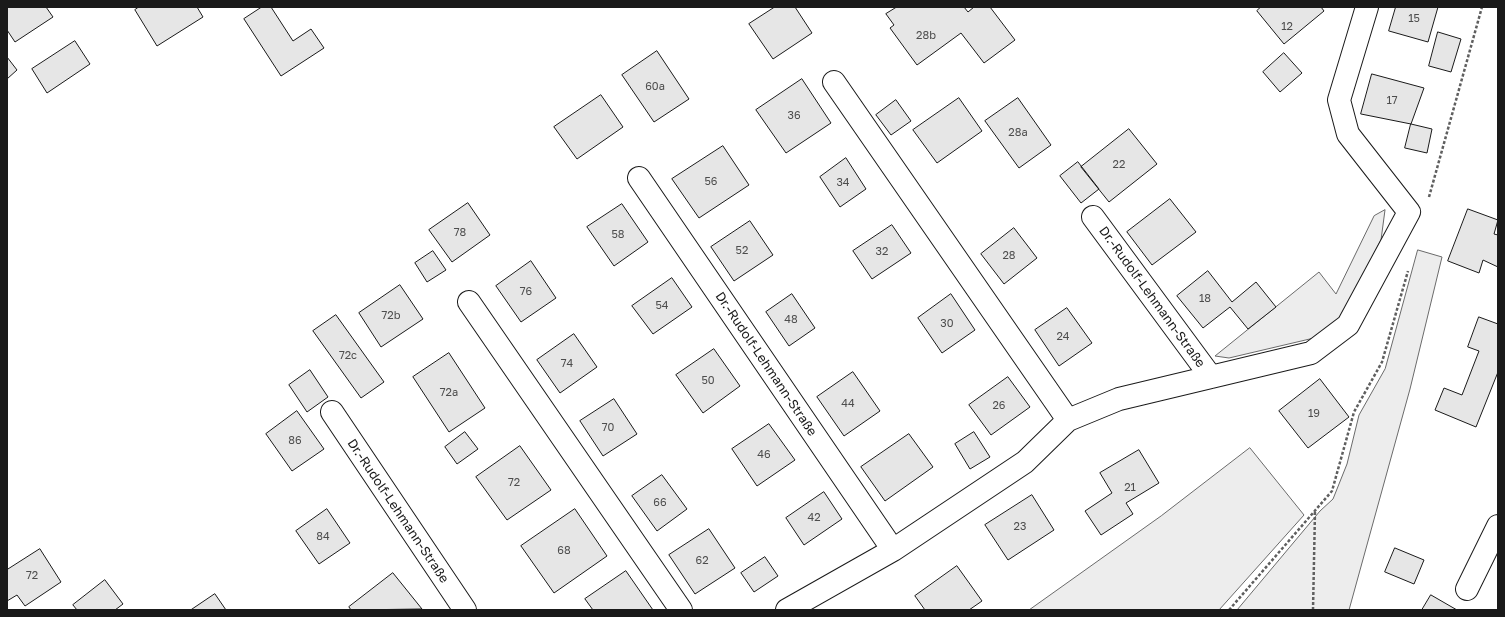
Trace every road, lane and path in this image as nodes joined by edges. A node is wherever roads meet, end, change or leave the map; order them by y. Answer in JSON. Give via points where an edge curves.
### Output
{"nodes":[{"id":1,"x":1367,"y":7,"type":"edge"},
{"id":2,"x":834,"y":82,"type":"dead end"},
{"id":3,"x":639,"y":178,"type":"dead end"},
{"id":4,"x":1093,"y":217,"type":"dead end"},
{"id":5,"x":469,"y":302,"type":"dead end"},
{"id":6,"x":1211,"y":378,"type":"junction"},
{"id":7,"x":332,"y":412,"type":"dead end"},
{"id":8,"x":1068,"y":420,"type":"junction"},
{"id":9,"x":1315,"y":511,"type":"dead end"},
{"id":10,"x":1498,"y":526,"type":"edge"},
{"id":11,"x":893,"y":550,"type":"junction"},
{"id":12,"x":1467,"y":589,"type":"dead end"},
{"id":13,"x":465,"y":610,"type":"edge"},
{"id":14,"x":681,"y":610,"type":"edge"},
{"id":15,"x":787,"y":610,"type":"edge"},
{"id":16,"x":1313,"y":610,"type":"edge"}],
"edges":[{"from":1,"to":6,"type":"street","name":"Dr.-Rudolf-Lehmann-Straße","via":[[1339,100],[1348,134],[1409,212],[1348,325],[1311,353]]},
{"from":2,"to":8,"type":"street"},
{"from":3,"to":11,"type":"street","name":"Dr.-Rudolf-Lehmann-Straße"},
{"from":4,"to":6,"type":"street","name":"Dr.-Rudolf-Lehmann-Straße"},
{"from":5,"to":14,"type":"street"},
{"from":6,"to":8,"type":"street","name":"Dr.-Rudolf-Lehmann-Straße","via":[[1119,399]]},
{"from":7,"to":13,"type":"street","name":"Dr.-Rudolf-Lehmann-Straße"},
{"from":8,"to":11,"type":"street","name":"Dr.-Rudolf-Lehmann-Straße","via":[[1025,462]]},
{"from":9,"to":16,"type":"path"},
{"from":10,"to":12,"type":"street"},
{"from":11,"to":15,"type":"street","name":"Dr.-Rudolf-Lehmann-Straße"}]}
